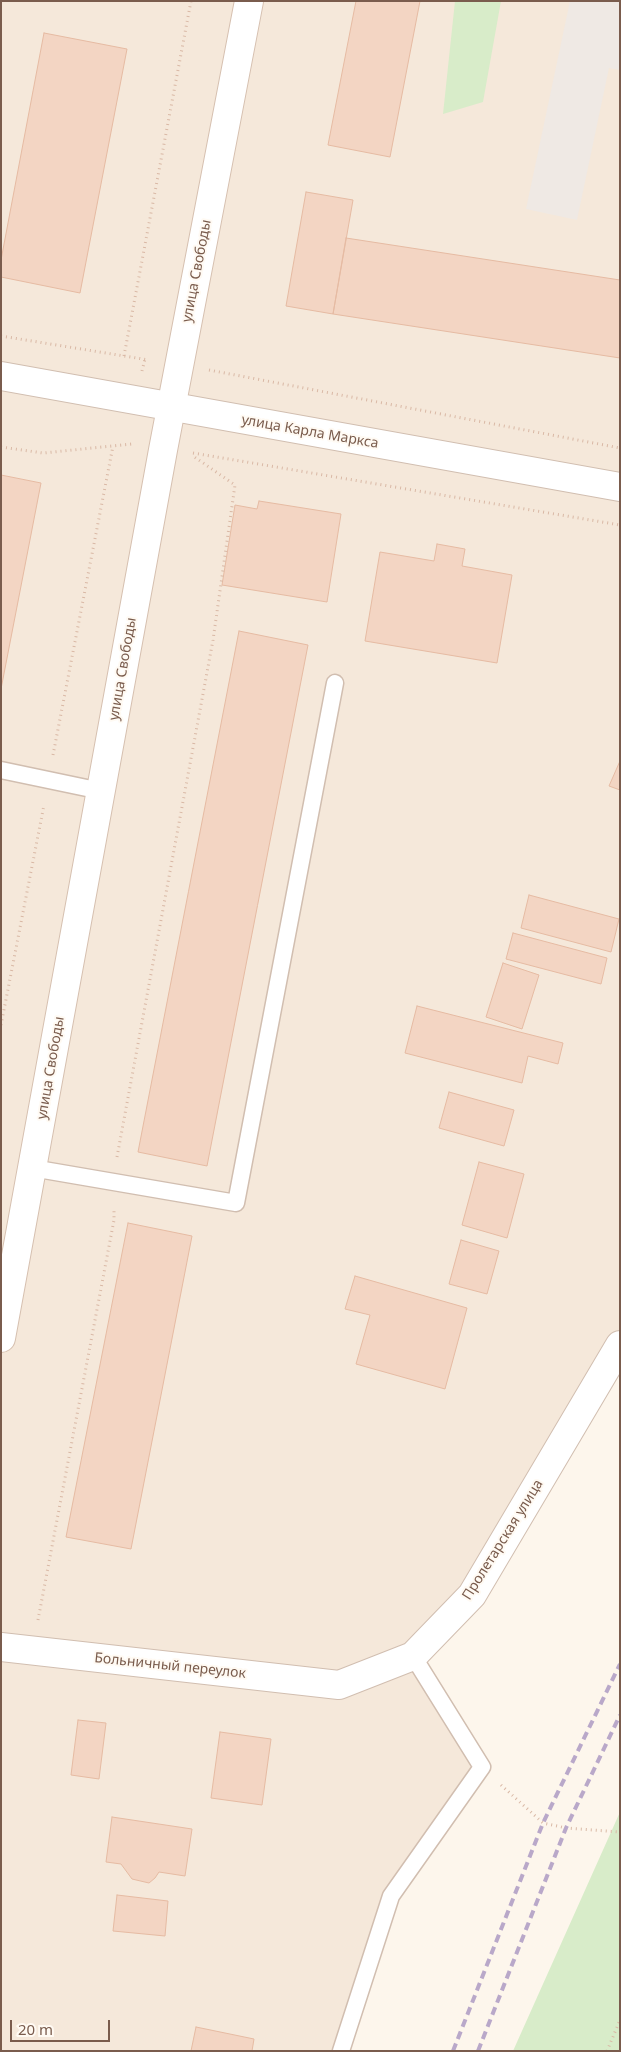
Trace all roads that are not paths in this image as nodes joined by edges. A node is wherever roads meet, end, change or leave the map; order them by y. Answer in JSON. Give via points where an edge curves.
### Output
{"nodes":[{"id":1,"x":250,"y":1,"type":"edge"},
{"id":2,"x":1,"y":376,"type":"edge"},
{"id":3,"x":171,"y":407,"type":"junction"},
{"id":4,"x":620,"y":487,"type":"edge"},
{"id":5,"x":335,"y":683,"type":"dead end"},
{"id":6,"x":1,"y":770,"type":"edge"},
{"id":7,"x":101,"y":790,"type":"junction"},
{"id":8,"x":32,"y":1168,"type":"junction"},
{"id":9,"x":1,"y":1338,"type":"edge"},
{"id":10,"x":620,"y":1345,"type":"edge"},
{"id":11,"x":1,"y":1648,"type":"edge"},
{"id":12,"x":413,"y":1656,"type":"junction"},
{"id":13,"x":339,"y":1685,"type":"joint"},
{"id":14,"x":341,"y":2051,"type":"edge"}],
"edges":[{"from":1,"to":3,"type":"street","name":"улица Свободы"},
{"from":2,"to":3,"type":"street","name":"улица Карла Маркса"},
{"from":3,"to":4,"type":"street","name":"улица Карла Маркса"},
{"from":3,"to":7,"type":"street","name":"улица Свободы"},
{"from":5,"to":8,"type":"lane","via":[[236,1203]]},
{"from":6,"to":7,"type":"lane"},
{"from":7,"to":8,"type":"street","name":"улица Свободы"},
{"from":8,"to":9,"type":"street","name":"улица Свободы"},
{"from":10,"to":12,"type":"street","name":"Пролетарская улица","via":[[472,1595]]},
{"from":11,"to":13,"type":"street","name":"Больничный переулок"},
{"from":12,"to":13,"type":"street","name":"Пролетарская улица"},
{"from":12,"to":14,"type":"lane","via":[[482,1767],[391,1896]]}]}
